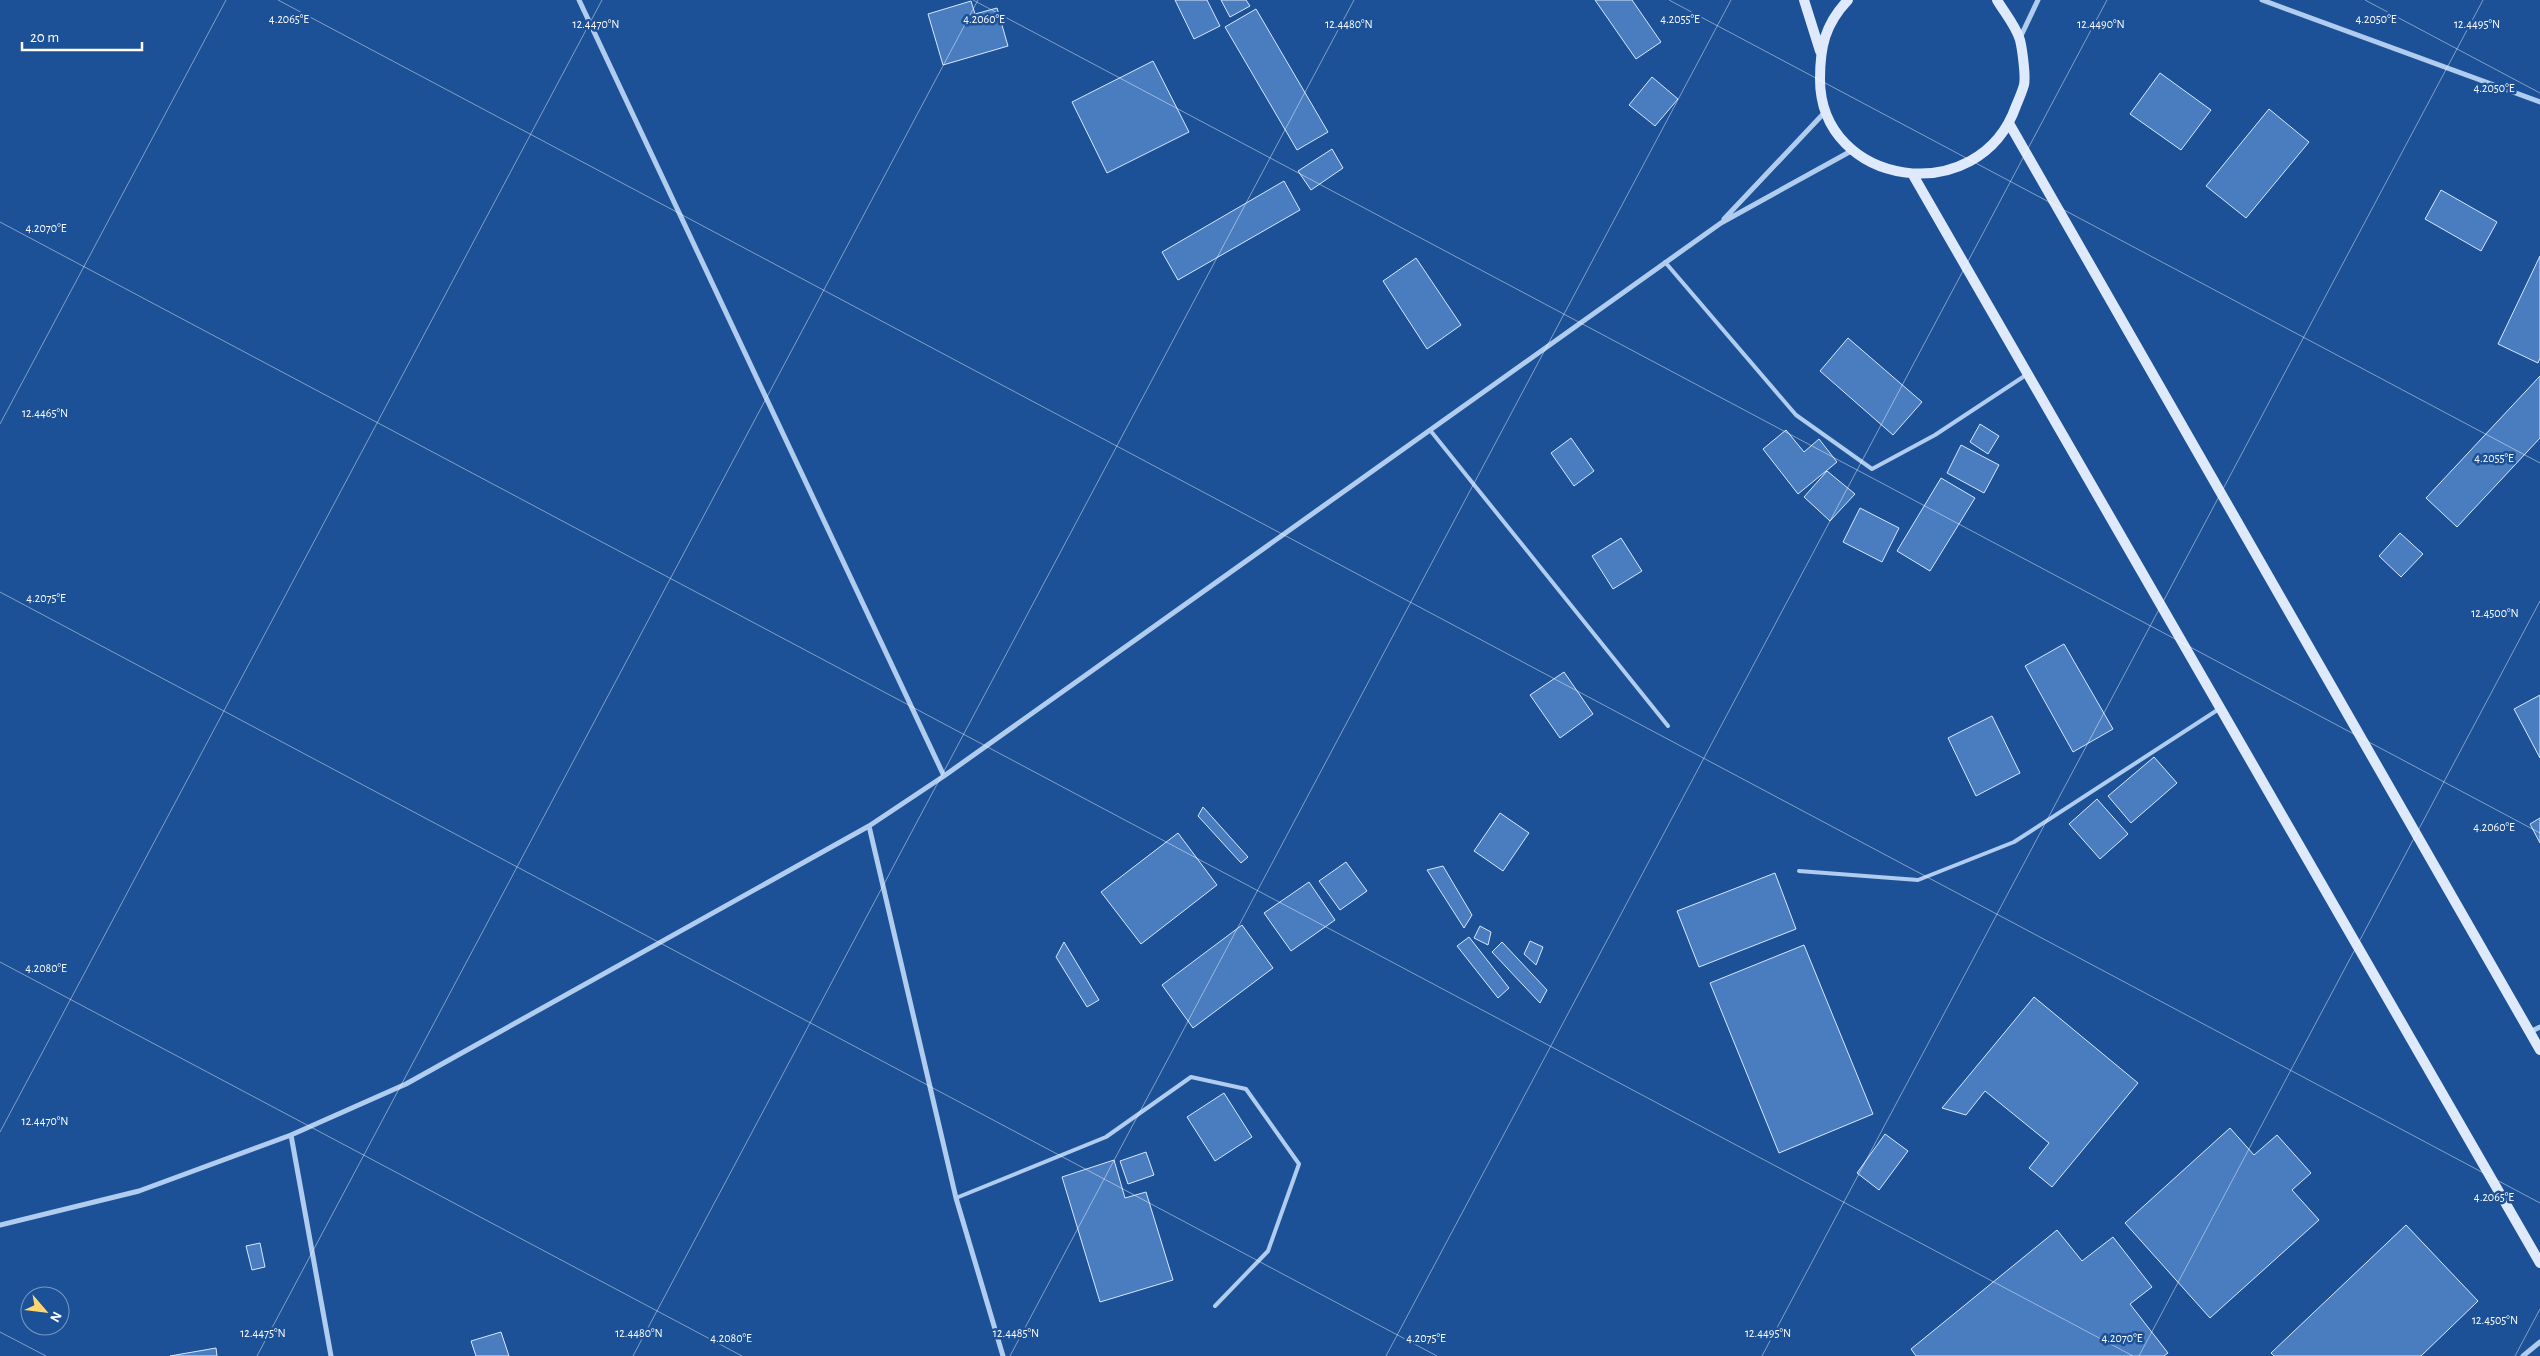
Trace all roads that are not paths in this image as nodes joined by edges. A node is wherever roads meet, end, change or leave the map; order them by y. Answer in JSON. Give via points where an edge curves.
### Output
{"nodes":[{"id":1,"x":579,"y":0,"type":"edge"},
{"id":2,"x":1804,"y":0,"type":"edge"},
{"id":3,"x":1848,"y":0,"type":"edge"},
{"id":4,"x":1997,"y":0,"type":"edge"},
{"id":5,"x":2038,"y":0,"type":"edge"},
{"id":6,"x":2262,"y":0,"type":"edge"},
{"id":7,"x":2020,"y":38,"type":"junction"},
{"id":8,"x":1820,"y":51,"type":"junction"},
{"id":9,"x":2540,"y":102,"type":"edge"},
{"id":10,"x":1825,"y":112,"type":"junction"},
{"id":11,"x":2010,"y":125,"type":"junction"},
{"id":12,"x":1853,"y":150,"type":"junction"},
{"id":13,"x":1913,"y":175,"type":"junction"},
{"id":14,"x":1721,"y":223,"type":"junction"},
{"id":15,"x":1665,"y":262,"type":"junction"},
{"id":16,"x":2028,"y":374,"type":"junction"},
{"id":17,"x":1430,"y":430,"type":"junction"},
{"id":18,"x":2220,"y":708,"type":"junction"},
{"id":19,"x":1668,"y":726,"type":"dead end"},
{"id":20,"x":944,"y":776,"type":"junction"},
{"id":21,"x":869,"y":826,"type":"junction"},
{"id":22,"x":1799,"y":871,"type":"dead end"},
{"id":23,"x":2540,"y":1027,"type":"edge"},
{"id":24,"x":2530,"y":1032,"type":"junction"},
{"id":25,"x":2540,"y":1050,"type":"edge"},
{"id":26,"x":290,"y":1135,"type":"junction"},
{"id":27,"x":956,"y":1198,"type":"junction"},
{"id":28,"x":0,"y":1225,"type":"edge"},
{"id":29,"x":2540,"y":1262,"type":"edge"},
{"id":30,"x":1215,"y":1306,"type":"dead end"},
{"id":31,"x":2540,"y":1342,"type":"edge"},
{"id":32,"x":331,"y":1356,"type":"edge"},
{"id":33,"x":1003,"y":1356,"type":"edge"},
{"id":34,"x":2523,"y":1356,"type":"edge"}],
"edges":[{"from":1,"to":20,"type":"street"},
{"from":2,"to":8,"type":"main road"},
{"from":3,"to":8,"type":"main road","via":[[1836,12]]},
{"from":4,"to":7,"type":"main road"},
{"from":5,"to":7,"type":"street"},
{"from":6,"to":9,"type":"street"},
{"from":7,"to":11,"type":"main road","via":[[2025,83]]},
{"from":8,"to":10,"type":"main road","via":[[1820,93]]},
{"from":10,"to":12,"type":"main road"},
{"from":10,"to":14,"type":"street"},
{"from":11,"to":13,"type":"main road","via":[[1992,147],[1969,164],[1942,173]]},
{"from":11,"to":24,"type":"main road"},
{"from":12,"to":13,"type":"main road","via":[[1870,162]]},
{"from":12,"to":14,"type":"street"},
{"from":13,"to":16,"type":"main road"},
{"from":14,"to":15,"type":"street"},
{"from":15,"to":16,"type":"lane","via":[[1796,415],[1872,470],[1935,435]]},
{"from":15,"to":17,"type":"street"},
{"from":16,"to":18,"type":"main road"},
{"from":17,"to":19,"type":"lane"},
{"from":17,"to":20,"type":"street"},
{"from":18,"to":22,"type":"lane","via":[[2014,842],[1918,880]]},
{"from":18,"to":29,"type":"main road"},
{"from":20,"to":21,"type":"street"},
{"from":21,"to":26,"type":"street","via":[[406,1084]]},
{"from":21,"to":27,"type":"street"},
{"from":23,"to":24,"type":"street"},
{"from":24,"to":25,"type":"main road"},
{"from":26,"to":28,"type":"street","via":[[139,1191]]},
{"from":26,"to":32,"type":"street"},
{"from":27,"to":30,"type":"lane","via":[[1106,1137],[1191,1077],[1246,1089],[1298,1164],[1268,1251]]},
{"from":27,"to":33,"type":"street"},
{"from":31,"to":34,"type":"street"}]}
